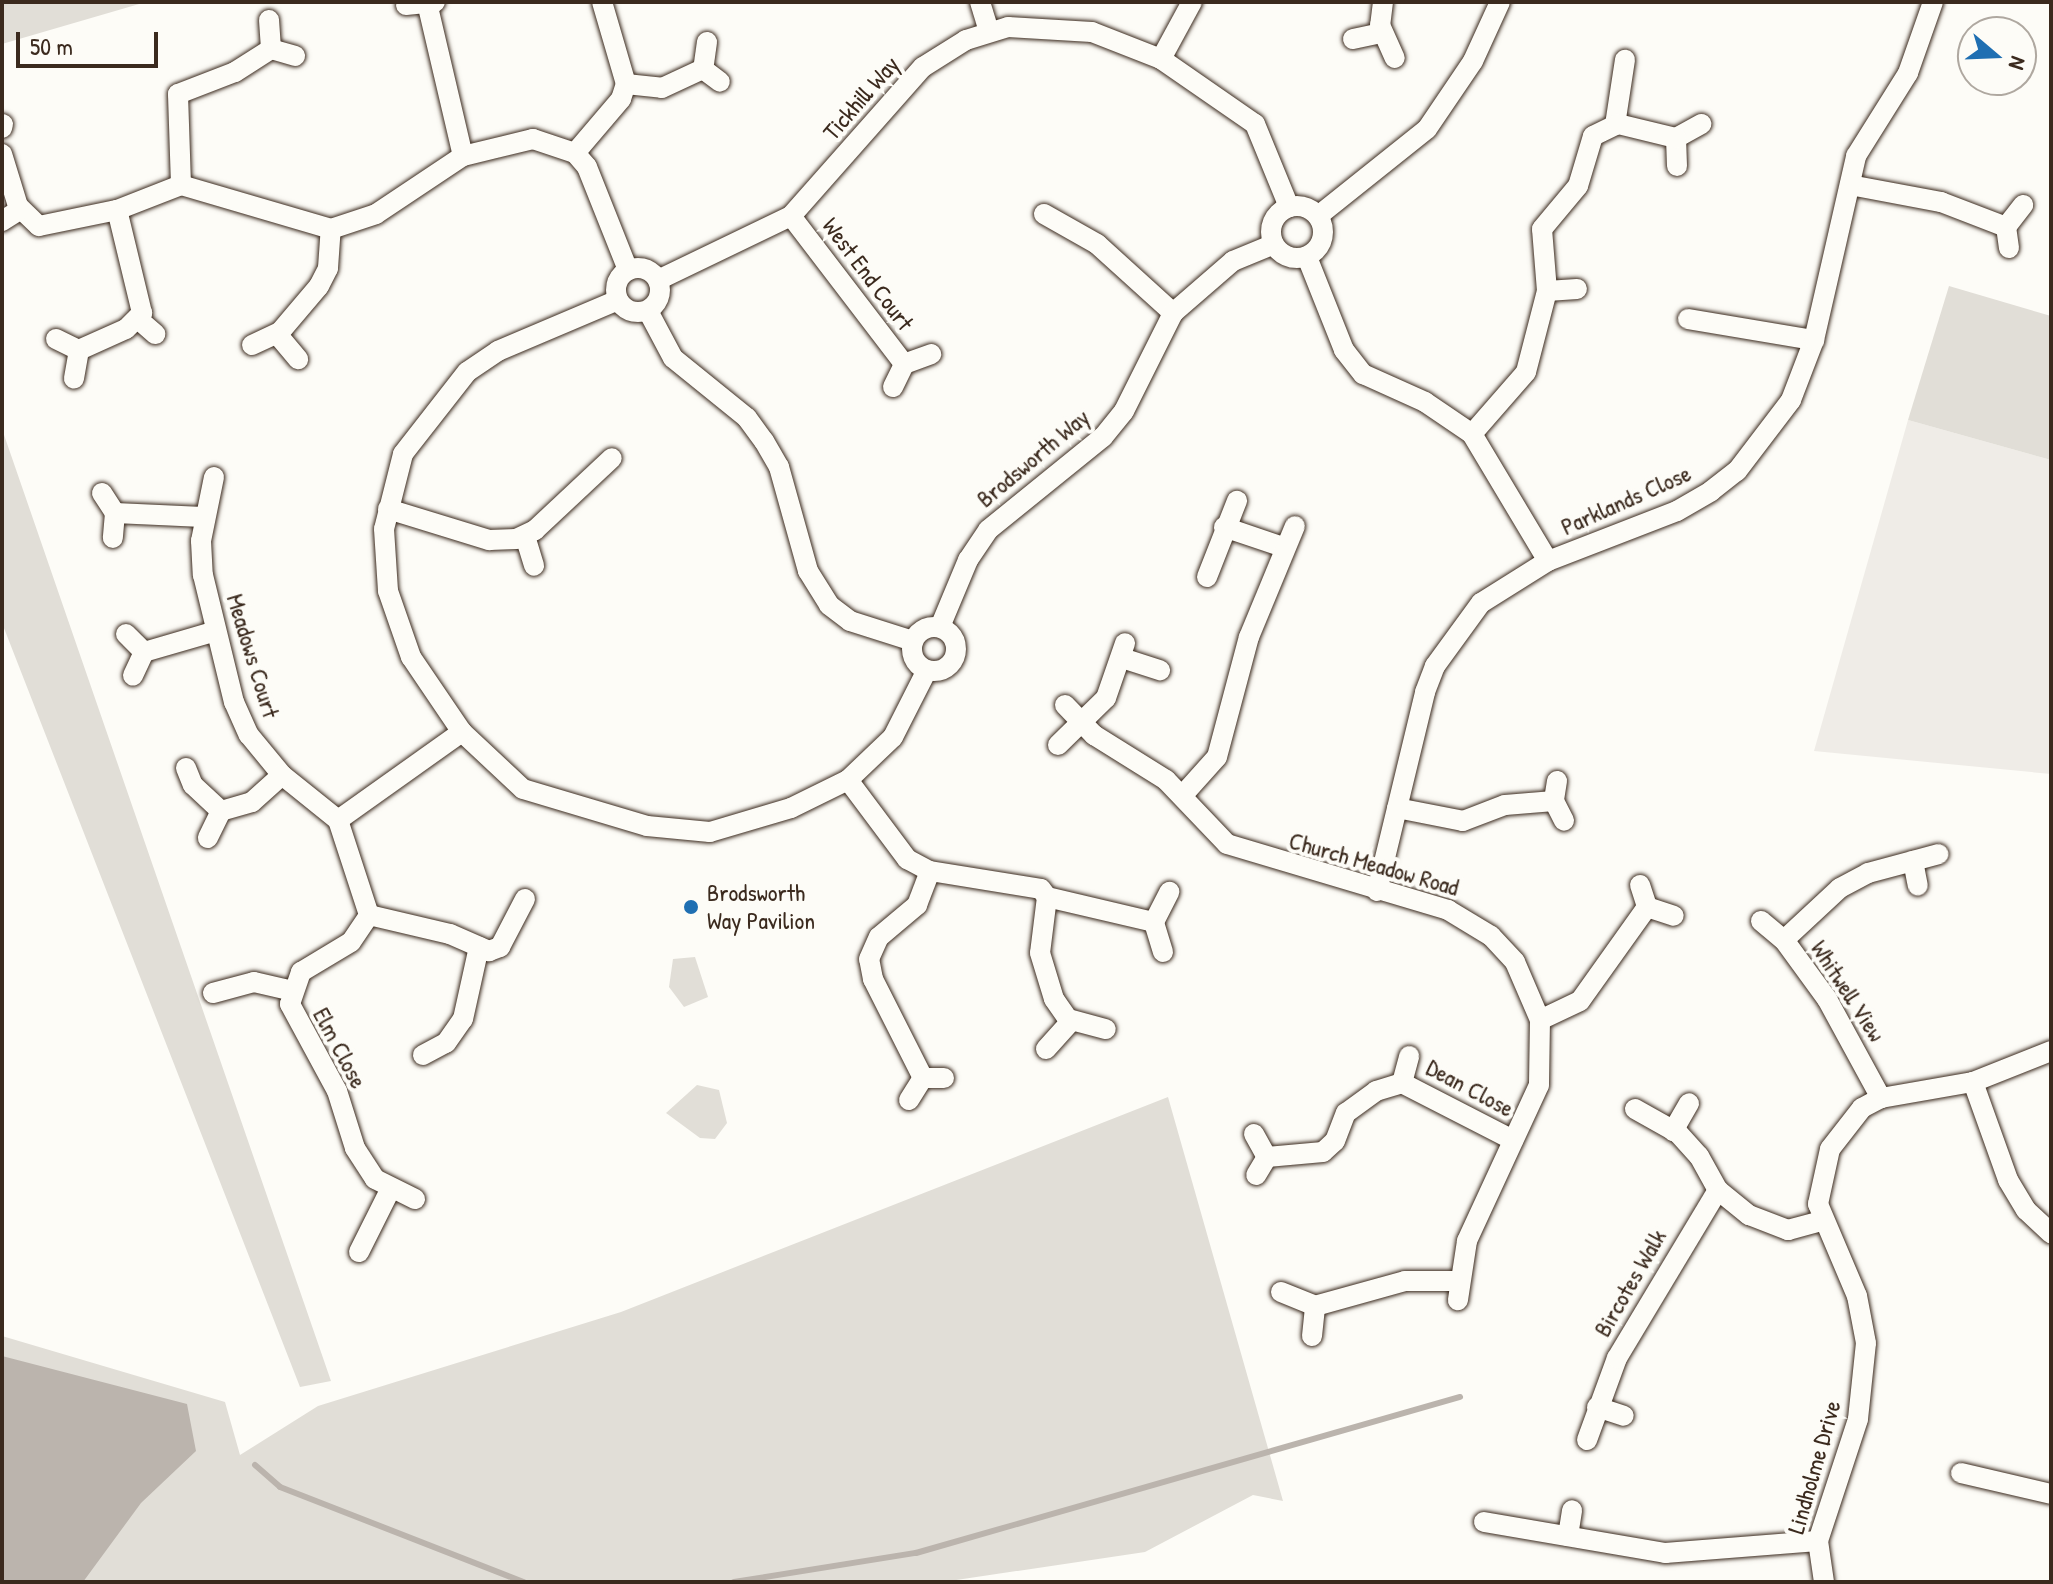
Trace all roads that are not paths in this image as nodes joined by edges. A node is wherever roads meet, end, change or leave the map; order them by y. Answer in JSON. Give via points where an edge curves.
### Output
{"nodes":[{"id":1,"x":602,"y":2,"type":"edge"},
{"id":2,"x":980,"y":2,"type":"edge"},
{"id":3,"x":1192,"y":2,"type":"edge"},
{"id":4,"x":1383,"y":2,"type":"edge"},
{"id":5,"x":1500,"y":2,"type":"edge"},
{"id":6,"x":1933,"y":2,"type":"edge"},
{"id":7,"x":406,"y":5,"type":"dead end"},
{"id":8,"x":432,"y":5,"type":"edge"},
{"id":9,"x":269,"y":20,"type":"dead end"},
{"id":10,"x":989,"y":31,"type":"junction"},
{"id":11,"x":1382,"y":33,"type":"junction"},
{"id":12,"x":1353,"y":39,"type":"dead end"},
{"id":13,"x":707,"y":42,"type":"dead end"},
{"id":14,"x":271,"y":49,"type":"junction"},
{"id":15,"x":295,"y":56,"type":"dead end"},
{"id":16,"x":1395,"y":58,"type":"dead end"},
{"id":17,"x":1161,"y":59,"type":"junction"},
{"id":18,"x":1625,"y":60,"type":"dead end"},
{"id":19,"x":703,"y":69,"type":"junction"},
{"id":20,"x":720,"y":82,"type":"dead end"},
{"id":21,"x":626,"y":84,"type":"junction"},
{"id":22,"x":1701,"y":124,"type":"dead end"},
{"id":23,"x":1615,"y":125,"type":"junction"},
{"id":24,"x":1676,"y":138,"type":"junction"},
{"id":25,"x":575,"y":153,"type":"junction"},
{"id":26,"x":2,"y":154,"type":"edge"},
{"id":27,"x":463,"y":156,"type":"junction"},
{"id":28,"x":1677,"y":166,"type":"dead end"},
{"id":29,"x":181,"y":185,"type":"junction"},
{"id":30,"x":1850,"y":185,"type":"junction"},
{"id":31,"x":2023,"y":205,"type":"dead end"},
{"id":32,"x":1289,"y":207,"type":"junction"},
{"id":33,"x":21,"y":209,"type":"junction"},
{"id":34,"x":117,"y":210,"type":"junction"},
{"id":35,"x":1044,"y":214,"type":"dead end"},
{"id":36,"x":791,"y":216,"type":"junction"},
{"id":37,"x":1318,"y":216,"type":"junction"},
{"id":38,"x":2,"y":221,"type":"edge"},
{"id":39,"x":331,"y":229,"type":"junction"},
{"id":40,"x":1274,"y":244,"type":"junction"},
{"id":41,"x":1307,"y":257,"type":"junction"},
{"id":42,"x":628,"y":270,"type":"junction"},
{"id":43,"x":658,"y":280,"type":"junction"},
{"id":44,"x":1577,"y":289,"type":"dead end"},
{"id":45,"x":1547,"y":291,"type":"junction"},
{"id":46,"x":618,"y":300,"type":"junction"},
{"id":47,"x":648,"y":311,"type":"junction"},
{"id":48,"x":1173,"y":313,"type":"junction"},
{"id":49,"x":138,"y":319,"type":"junction"},
{"id":50,"x":1688,"y":319,"type":"dead end"},
{"id":51,"x":155,"y":334,"type":"dead end"},
{"id":52,"x":277,"y":334,"type":"junction"},
{"id":53,"x":56,"y":339,"type":"dead end"},
{"id":54,"x":1814,"y":340,"type":"junction"},
{"id":55,"x":252,"y":345,"type":"dead end"},
{"id":56,"x":79,"y":350,"type":"junction"},
{"id":57,"x":931,"y":354,"type":"dead end"},
{"id":58,"x":298,"y":359,"type":"dead end"},
{"id":59,"x":904,"y":364,"type":"junction"},
{"id":60,"x":74,"y":379,"type":"dead end"},
{"id":61,"x":893,"y":387,"type":"dead end"},
{"id":62,"x":1472,"y":434,"type":"junction"},
{"id":63,"x":612,"y":458,"type":"dead end"},
{"id":64,"x":214,"y":477,"type":"dead end"},
{"id":65,"x":102,"y":493,"type":"dead end"},
{"id":66,"x":1237,"y":501,"type":"dead end"},
{"id":67,"x":388,"y":509,"type":"junction"},
{"id":68,"x":115,"y":513,"type":"junction"},
{"id":69,"x":203,"y":517,"type":"junction"},
{"id":70,"x":1295,"y":526,"type":"dead end"},
{"id":71,"x":1224,"y":527,"type":"junction"},
{"id":72,"x":525,"y":536,"type":"junction"},
{"id":73,"x":113,"y":538,"type":"dead end"},
{"id":74,"x":1283,"y":547,"type":"junction"},
{"id":75,"x":1548,"y":561,"type":"junction"},
{"id":76,"x":534,"y":566,"type":"dead end"},
{"id":77,"x":1207,"y":577,"type":"dead end"},
{"id":78,"x":940,"y":627,"type":"junction"},
{"id":79,"x":213,"y":632,"type":"junction"},
{"id":80,"x":126,"y":634,"type":"dead end"},
{"id":81,"x":913,"y":641,"type":"junction"},
{"id":82,"x":144,"y":652,"type":"junction"},
{"id":83,"x":927,"y":670,"type":"junction"},
{"id":84,"x":1160,"y":670,"type":"dead end"},
{"id":85,"x":133,"y":676,"type":"dead end"},
{"id":86,"x":1065,"y":705,"type":"dead end"},
{"id":87,"x":1080,"y":723,"type":"junction"},
{"id":88,"x":462,"y":732,"type":"junction"},
{"id":89,"x":1058,"y":745,"type":"dead end"},
{"id":90,"x":186,"y":768,"type":"dead end"},
{"id":91,"x":282,"y":775,"type":"junction"},
{"id":92,"x":848,"y":780,"type":"junction"},
{"id":93,"x":1182,"y":796,"type":"junction"},
{"id":94,"x":1397,"y":808,"type":"junction"},
{"id":95,"x":221,"y":811,"type":"junction"},
{"id":96,"x":338,"y":820,"type":"junction"},
{"id":97,"x":1564,"y":821,"type":"dead end"},
{"id":98,"x":208,"y":838,"type":"dead end"},
{"id":99,"x":1939,"y":854,"type":"dead end"},
{"id":100,"x":1913,"y":861,"type":"junction"},
{"id":101,"x":930,"y":871,"type":"junction"},
{"id":102,"x":1640,"y":885,"type":"dead end"},
{"id":103,"x":1918,"y":886,"type":"dead end"},
{"id":104,"x":1377,"y":891,"type":"junction"},
{"id":105,"x":1169,"y":892,"type":"dead end"},
{"id":106,"x":1047,"y":897,"type":"junction"},
{"id":107,"x":525,"y":899,"type":"dead end"},
{"id":108,"x":1647,"y":907,"type":"junction"},
{"id":109,"x":369,"y":915,"type":"junction"},
{"id":110,"x":1674,"y":916,"type":"dead end"},
{"id":111,"x":1761,"y":921,"type":"dead end"},
{"id":112,"x":1154,"y":922,"type":"junction"},
{"id":113,"x":1784,"y":940,"type":"junction"},
{"id":114,"x":479,"y":947,"type":"junction"},
{"id":115,"x":1163,"y":952,"type":"dead end"},
{"id":116,"x":293,"y":991,"type":"junction"},
{"id":117,"x":213,"y":993,"type":"dead end"},
{"id":118,"x":1540,"y":1020,"type":"junction"},
{"id":119,"x":1071,"y":1021,"type":"junction"},
{"id":120,"x":1106,"y":1029,"type":"dead end"},
{"id":121,"x":1046,"y":1049,"type":"dead end"},
{"id":122,"x":2051,"y":1051,"type":"edge"},
{"id":123,"x":423,"y":1055,"type":"dead end"},
{"id":124,"x":1409,"y":1056,"type":"dead end"},
{"id":125,"x":923,"y":1078,"type":"junction"},
{"id":126,"x":944,"y":1078,"type":"dead end"},
{"id":127,"x":1973,"y":1082,"type":"junction"},
{"id":128,"x":1402,"y":1083,"type":"junction"},
{"id":129,"x":1881,"y":1098,"type":"junction"},
{"id":130,"x":909,"y":1100,"type":"dead end"},
{"id":131,"x":1689,"y":1103,"type":"dead end"},
{"id":132,"x":1635,"y":1109,"type":"dead end"},
{"id":133,"x":1673,"y":1131,"type":"junction"},
{"id":134,"x":1254,"y":1134,"type":"dead end"},
{"id":135,"x":1513,"y":1140,"type":"junction"},
{"id":136,"x":1267,"y":1157,"type":"junction"},
{"id":137,"x":1256,"y":1175,"type":"dead end"},
{"id":138,"x":390,"y":1190,"type":"junction"},
{"id":139,"x":1718,"y":1190,"type":"junction"},
{"id":140,"x":415,"y":1199,"type":"dead end"},
{"id":141,"x":1821,"y":1221,"type":"junction"},
{"id":142,"x":2051,"y":1233,"type":"edge"},
{"id":143,"x":359,"y":1252,"type":"dead end"},
{"id":144,"x":1281,"y":1292,"type":"dead end"},
{"id":145,"x":1315,"y":1306,"type":"junction"},
{"id":146,"x":1312,"y":1336,"type":"dead end"},
{"id":147,"x":1597,"y":1407,"type":"junction"},
{"id":148,"x":1624,"y":1416,"type":"dead end"},
{"id":149,"x":1587,"y":1440,"type":"dead end"},
{"id":150,"x":1961,"y":1473,"type":"dead end"},
{"id":151,"x":2051,"y":1494,"type":"edge"},
{"id":152,"x":1572,"y":1510,"type":"dead end"},
{"id":153,"x":1484,"y":1522,"type":"dead end"},
{"id":154,"x":1568,"y":1536,"type":"junction"},
{"id":155,"x":1818,"y":1541,"type":"junction"},
{"id":156,"x":1824,"y":1582,"type":"edge"}],
"edges":[{"from":1,"to":21,"type":"street"},
{"from":2,"to":10,"type":"street"},
{"from":3,"to":17,"type":"street"},
{"from":4,"to":11,"type":"street"},
{"from":5,"to":37,"type":"street","via":[[1473,61],[1427,129]]},
{"from":6,"to":30,"type":"street","name":"Parklands Close","via":[[1908,73],[1866,135]]},
{"from":7,"to":8,"type":"street"},
{"from":8,"to":27,"type":"street"},
{"from":9,"to":14,"type":"street"},
{"from":10,"to":17,"type":"street","name":"Tickhill Way","via":[[1063,27]]},
{"from":10,"to":36,"type":"street","name":"Tickhill Way","via":[[923,67]]},
{"from":11,"to":12,"type":"street"},
{"from":11,"to":16,"type":"street"},
{"from":13,"to":19,"type":"street"},
{"from":14,"to":15,"type":"street"},
{"from":14,"to":29,"type":"street","via":[[178,94]]},
{"from":17,"to":32,"type":"street","name":"Tickhill Way","via":[[1255,124]]},
{"from":18,"to":23,"type":"street"},
{"from":19,"to":20,"type":"street"},
{"from":19,"to":21,"type":"street","via":[[662,88]]},
{"from":21,"to":25,"type":"street","via":[[621,99]]},
{"from":22,"to":24,"type":"street"},
{"from":23,"to":24,"type":"street"},
{"from":23,"to":45,"type":"street","via":[[1593,136],[1578,186],[1542,229]]},
{"from":24,"to":28,"type":"street"},
{"from":25,"to":27,"type":"street","via":[[533,139]]},
{"from":25,"to":42,"type":"street","via":[[587,167]]},
{"from":26,"to":33,"type":"street"},
{"from":27,"to":39,"type":"street","via":[[376,214]]},
{"from":29,"to":34,"type":"street"},
{"from":29,"to":39,"type":"street"},
{"from":30,"to":31,"type":"street","via":[[1941,202],[2008,238]]},
{"from":30,"to":54,"type":"street","name":"Parklands Close"},
{"from":32,"to":37,"type":"street"},
{"from":32,"to":40,"type":"street","via":[[1272,223]]},
{"from":33,"to":34,"type":"street","via":[[39,226]]},
{"from":33,"to":38,"type":"street"},
{"from":34,"to":49,"type":"street","via":[[140,288]]},
{"from":35,"to":48,"type":"street","via":[[1097,244]]},
{"from":36,"to":43,"type":"street","name":"Tickhill Way"},
{"from":36,"to":59,"type":"street","name":"West End Court"},
{"from":37,"to":41,"type":"street","via":[[1322,242]]},
{"from":39,"to":52,"type":"street","via":[[324,277]]},
{"from":40,"to":41,"type":"street","via":[[1290,258]]},
{"from":40,"to":48,"type":"street","name":"Brodsworth Way","via":[[1221,270]]},
{"from":41,"to":62,"type":"street","via":[[1344,350],[1363,374],[1425,402]]},
{"from":42,"to":43,"type":"street","via":[[643,268]]},
{"from":42,"to":46,"type":"street","via":[[617,281]]},
{"from":43,"to":47,"type":"street","via":[[658,300]]},
{"from":44,"to":45,"type":"street"},
{"from":45,"to":62,"type":"street","via":[[1526,372]]},
{"from":46,"to":47,"type":"street","via":[[633,312]]},
{"from":46,"to":67,"type":"street","via":[[498,351],[467,372],[403,454]]},
{"from":47,"to":81,"type":"street","via":[[673,358],[747,418],[764,441],[822,597],[850,621]]},
{"from":48,"to":78,"type":"street","name":"Brodsworth Way","via":[[1124,411],[1103,437],[988,530],[968,560]]},
{"from":49,"to":51,"type":"street"},
{"from":49,"to":56,"type":"street"},
{"from":50,"to":54,"type":"street"},
{"from":52,"to":55,"type":"street"},
{"from":52,"to":58,"type":"street"},
{"from":53,"to":56,"type":"street"},
{"from":54,"to":75,"type":"street","name":"Parklands Close","via":[[1791,400],[1737,471],[1677,511]]},
{"from":56,"to":60,"type":"street"},
{"from":57,"to":59,"type":"street"},
{"from":59,"to":61,"type":"street"},
{"from":62,"to":75,"type":"street"},
{"from":63,"to":72,"type":"street"},
{"from":64,"to":69,"type":"street","name":"Meadows Court"},
{"from":65,"to":68,"type":"street"},
{"from":66,"to":71,"type":"street"},
{"from":67,"to":72,"type":"street","via":[[489,540]]},
{"from":67,"to":88,"type":"street","via":[[384,561],[397,626]]},
{"from":68,"to":69,"type":"street"},
{"from":68,"to":73,"type":"street"},
{"from":69,"to":79,"type":"street","name":"Meadows Court","via":[[203,575]]},
{"from":70,"to":74,"type":"street"},
{"from":71,"to":74,"type":"street"},
{"from":71,"to":77,"type":"street"},
{"from":72,"to":76,"type":"street"},
{"from":74,"to":93,"type":"street","via":[[1249,637],[1217,757]]},
{"from":75,"to":94,"type":"street","name":"Parklands Close","via":[[1481,603],[1435,666]]},
{"from":78,"to":81,"type":"street","via":[[926,627]]},
{"from":78,"to":83,"type":"street","via":[[954,640],[955,655],[947,667]]},
{"from":79,"to":82,"type":"street"},
{"from":79,"to":91,"type":"street","name":"Meadows Court","via":[[249,735]]},
{"from":80,"to":82,"type":"street"},
{"from":81,"to":83,"type":"street","via":[[913,658]]},
{"from":82,"to":85,"type":"street"},
{"from":83,"to":92,"type":"street","via":[[893,737]]},
{"from":84,"to":87,"type":"street","via":[[1124,651],[1106,698]]},
{"from":86,"to":87,"type":"street","name":"Church Meadow Road"},
{"from":87,"to":89,"type":"street"},
{"from":87,"to":93,"type":"street","name":"Church Meadow Road"},
{"from":88,"to":92,"type":"street","via":[[523,789],[680,832],[734,829]]},
{"from":88,"to":96,"type":"street"},
{"from":90,"to":95,"type":"street","via":[[193,785]]},
{"from":91,"to":95,"type":"street","via":[[252,802]]},
{"from":91,"to":96,"type":"street","name":"Meadows Court"},
{"from":92,"to":101,"type":"street","via":[[891,842]]},
{"from":93,"to":104,"type":"street","name":"Church Meadow Road","via":[[1207,828],[1247,854]]},
{"from":94,"to":97,"type":"street","via":[[1463,821],[1556,791]]},
{"from":94,"to":104,"type":"street","name":"Parklands Close"},
{"from":95,"to":98,"type":"street"},
{"from":96,"to":109,"type":"street"},
{"from":99,"to":100,"type":"street"},
{"from":100,"to":103,"type":"street"},
{"from":100,"to":113,"type":"street","via":[[1840,888]]},
{"from":101,"to":106,"type":"street","via":[[1033,884]]},
{"from":101,"to":125,"type":"street","via":[[917,905],[879,937],[869,959],[873,979]]},
{"from":102,"to":108,"type":"street"},
{"from":104,"to":118,"type":"street","name":"Church Meadow Road","via":[[1448,910],[1491,936],[1515,962]]},
{"from":105,"to":112,"type":"street"},
{"from":106,"to":112,"type":"street"},
{"from":106,"to":119,"type":"street","via":[[1044,973]]},
{"from":107,"to":114,"type":"street","via":[[500,947]]},
{"from":108,"to":110,"type":"street"},
{"from":108,"to":118,"type":"street","via":[[1580,1001]]},
{"from":109,"to":114,"type":"street","via":[[450,934]]},
{"from":109,"to":116,"type":"street","name":"Elm Close","via":[[351,942],[301,972]]},
{"from":111,"to":113,"type":"street","name":"Whitwell View"},
{"from":112,"to":115,"type":"street"},
{"from":113,"to":129,"type":"street","name":"Whitwell View","via":[[1855,1044]]},
{"from":114,"to":123,"type":"street","via":[[463,1019],[446,1043]]},
{"from":116,"to":117,"type":"street","via":[[254,982]]},
{"from":116,"to":138,"type":"street","name":"Elm Close","via":[[293,1019],[337,1091],[355,1148]]},
{"from":118,"to":135,"type":"street","name":"Church Meadow Road","via":[[1539,1085]]},
{"from":119,"to":120,"type":"street"},
{"from":119,"to":121,"type":"street"},
{"from":122,"to":127,"type":"street","name":"Lindholme Drive"},
{"from":124,"to":128,"type":"street","name":"Dean Close"},
{"from":125,"to":126,"type":"street"},
{"from":125,"to":130,"type":"street"},
{"from":127,"to":129,"type":"street","name":"Lindholme Drive"},
{"from":127,"to":142,"type":"street","via":[[2008,1180],[2026,1210]]},
{"from":128,"to":135,"type":"street","name":"Dean Close"},
{"from":128,"to":136,"type":"street","name":"Dean Close","via":[[1376,1091],[1346,1113],[1335,1141],[1323,1152]]},
{"from":129,"to":141,"type":"street","name":"Lindholme Drive","via":[[1862,1108],[1830,1149],[1817,1191]]},
{"from":131,"to":133,"type":"street"},
{"from":132,"to":133,"type":"street"},
{"from":133,"to":139,"type":"street","via":[[1699,1156]]},
{"from":134,"to":136,"type":"street"},
{"from":135,"to":145,"type":"street","name":"Church Meadow Road","via":[[1467,1241],[1458,1290],[1405,1281]]},
{"from":136,"to":137,"type":"street"},
{"from":138,"to":140,"type":"street"},
{"from":138,"to":143,"type":"street"},
{"from":139,"to":141,"type":"street","via":[[1766,1224],[1788,1230]]},
{"from":139,"to":147,"type":"street","name":"Bircotes Walk","via":[[1630,1332]]},
{"from":141,"to":155,"type":"street","name":"Lindholme Drive","via":[[1857,1296],[1866,1343],[1855,1430]]},
{"from":144,"to":145,"type":"street"},
{"from":145,"to":146,"type":"street"},
{"from":147,"to":148,"type":"street"},
{"from":147,"to":149,"type":"street","name":"Bircotes Walk"},
{"from":150,"to":151,"type":"street"},
{"from":152,"to":154,"type":"street"},
{"from":153,"to":154,"type":"street"},
{"from":154,"to":155,"type":"street","via":[[1665,1553]]},
{"from":155,"to":156,"type":"street","name":"Lindholme Drive"}]}
